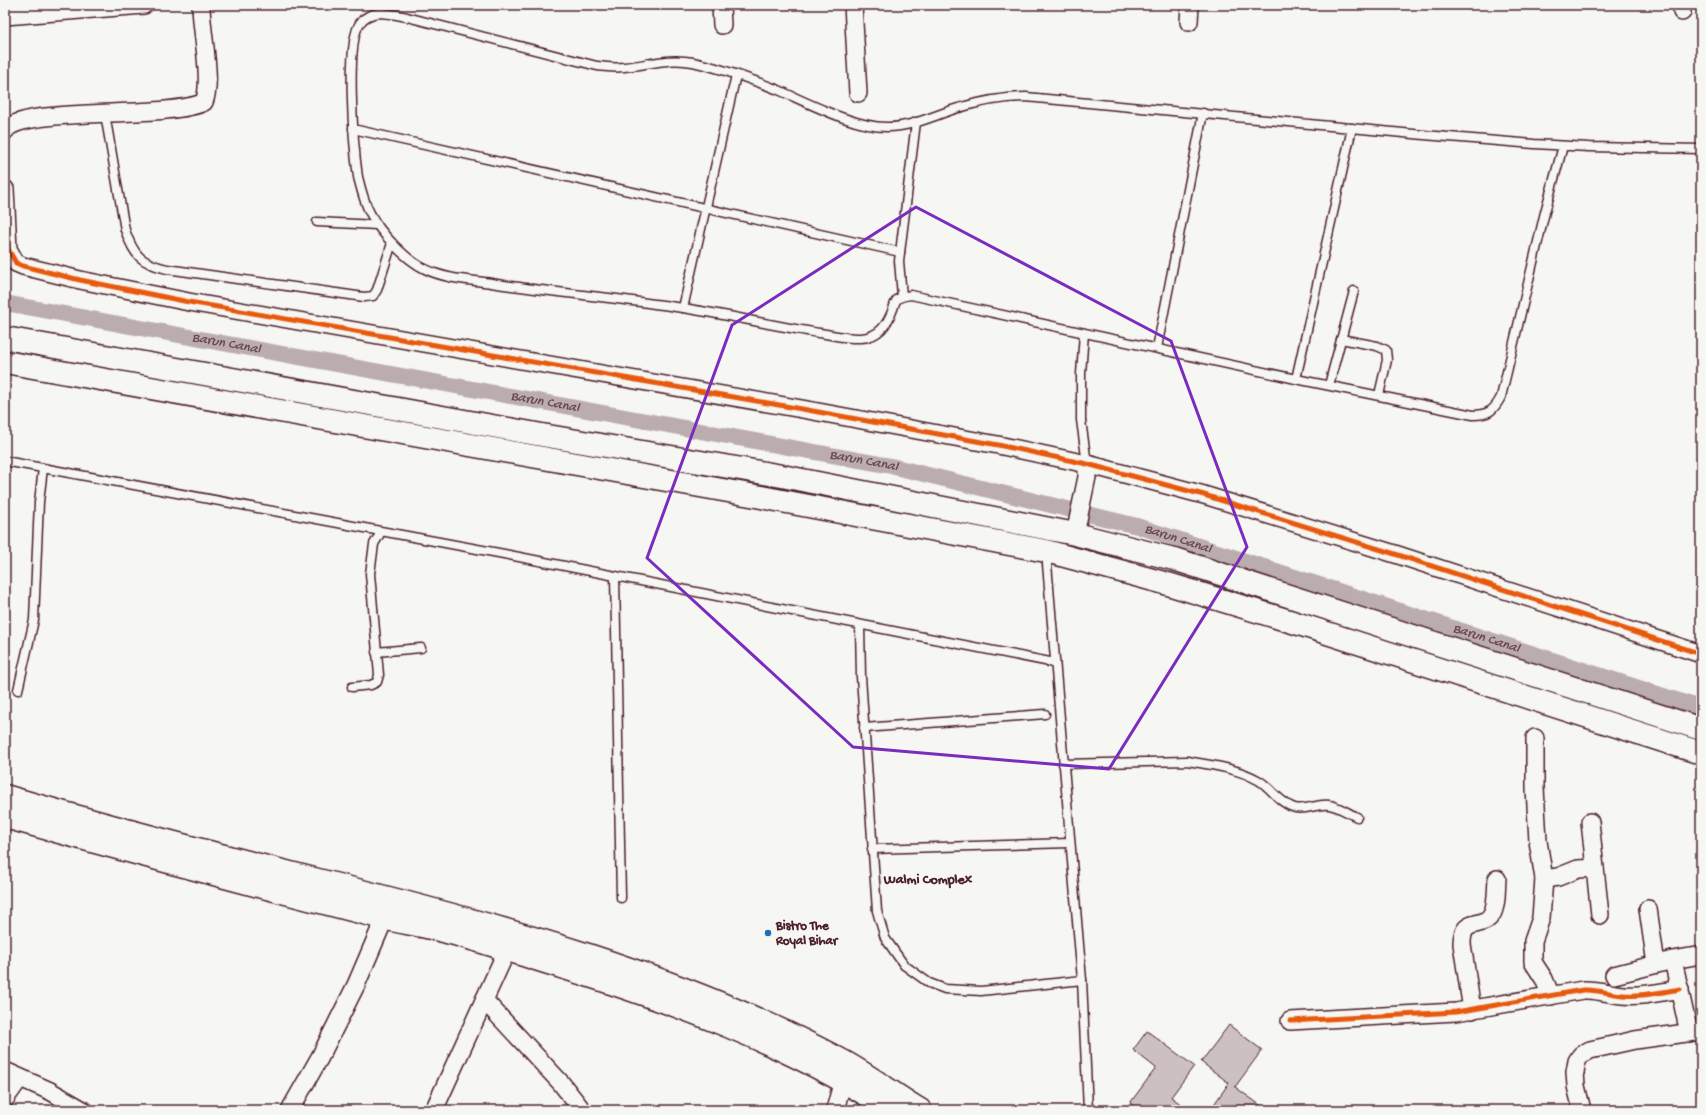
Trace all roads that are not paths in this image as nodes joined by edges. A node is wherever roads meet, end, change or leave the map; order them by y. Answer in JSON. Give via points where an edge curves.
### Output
{"nodes":[{"id":1,"x":144,"y":5,"type":"edge"},
{"id":2,"x":201,"y":5,"type":"edge"},
{"id":3,"x":721,"y":5,"type":"edge"},
{"id":4,"x":853,"y":5,"type":"edge"},
{"id":5,"x":5,"y":16,"type":"edge"},
{"id":6,"x":722,"y":25,"type":"dead end"},
{"id":7,"x":736,"y":75,"type":"junction"},
{"id":8,"x":858,"y":93,"type":"dead end"},
{"id":9,"x":1203,"y":113,"type":"junction"},
{"id":10,"x":106,"y":114,"type":"junction"},
{"id":11,"x":916,"y":122,"type":"junction"},
{"id":12,"x":1352,"y":128,"type":"junction"},
{"id":13,"x":354,"y":129,"type":"junction"},
{"id":14,"x":5,"y":131,"type":"edge"},
{"id":15,"x":1563,"y":146,"type":"junction"},
{"id":16,"x":1701,"y":149,"type":"edge"},
{"id":17,"x":5,"y":188,"type":"edge"},
{"id":18,"x":705,"y":209,"type":"junction"},
{"id":19,"x":317,"y":222,"type":"dead end"},
{"id":20,"x":377,"y":225,"type":"junction"},
{"id":21,"x":392,"y":243,"type":"junction"},
{"id":22,"x":900,"y":252,"type":"junction"},
{"id":23,"x":1354,"y":291,"type":"dead end"},
{"id":24,"x":902,"y":296,"type":"junction"},
{"id":25,"x":683,"y":308,"type":"junction"},
{"id":26,"x":1084,"y":333,"type":"junction"},
{"id":27,"x":5,"y":338,"type":"edge"},
{"id":28,"x":1341,"y":339,"type":"junction"},
{"id":29,"x":1157,"y":348,"type":"junction"},
{"id":30,"x":5,"y":362,"type":"edge"},
{"id":31,"x":1296,"y":379,"type":"junction"},
{"id":32,"x":1329,"y":385,"type":"junction"},
{"id":33,"x":1379,"y":396,"type":"junction"},
{"id":34,"x":5,"y":461,"type":"edge"},
{"id":35,"x":43,"y":468,"type":"junction"},
{"id":36,"x":1087,"y":470,"type":"junction"},
{"id":37,"x":1076,"y":527,"type":"junction"},
{"id":38,"x":381,"y":532,"type":"junction"},
{"id":39,"x":1046,"y":551,"type":"junction"},
{"id":40,"x":615,"y":576,"type":"junction"},
{"id":41,"x":860,"y":625,"type":"junction"},
{"id":42,"x":421,"y":648,"type":"dead end"},
{"id":43,"x":376,"y":652,"type":"junction"},
{"id":44,"x":1701,"y":654,"type":"edge"},
{"id":45,"x":1055,"y":663,"type":"junction"},
{"id":46,"x":352,"y":687,"type":"dead end"},
{"id":47,"x":18,"y":690,"type":"dead end"},
{"id":48,"x":1045,"y":714,"type":"dead end"},
{"id":49,"x":864,"y":728,"type":"junction"},
{"id":50,"x":1701,"y":729,"type":"edge"},
{"id":51,"x":1535,"y":738,"type":"dead end"},
{"id":52,"x":1701,"y":753,"type":"edge"},
{"id":53,"x":1064,"y":764,"type":"junction"},
{"id":54,"x":5,"y":796,"type":"edge"},
{"id":55,"x":5,"y":817,"type":"edge"},
{"id":56,"x":1357,"y":817,"type":"dead end"},
{"id":57,"x":1590,"y":822,"type":"dead end"},
{"id":58,"x":1070,"y":843,"type":"junction"},
{"id":59,"x":872,"y":849,"type":"junction"},
{"id":60,"x":1595,"y":868,"type":"junction"},
{"id":61,"x":1497,"y":879,"type":"dead end"},
{"id":62,"x":1544,"y":879,"type":"junction"},
{"id":63,"x":394,"y":898,"type":"junction"},
{"id":64,"x":621,"y":898,"type":"dead end"},
{"id":65,"x":1648,"y":909,"type":"dead end"},
{"id":66,"x":1600,"y":915,"type":"dead end"},
{"id":67,"x":385,"y":918,"type":"junction"},
{"id":68,"x":507,"y":950,"type":"junction"},
{"id":69,"x":1701,"y":955,"type":"edge"},
{"id":70,"x":1673,"y":960,"type":"junction"},
{"id":71,"x":1656,"y":964,"type":"junction"},
{"id":72,"x":1614,"y":975,"type":"dead end"},
{"id":73,"x":1082,"y":980,"type":"junction"},
{"id":74,"x":1680,"y":989,"type":"junction"},
{"id":75,"x":1551,"y":996,"type":"junction"},
{"id":76,"x":484,"y":1000,"type":"junction"},
{"id":77,"x":1472,"y":1010,"type":"junction"},
{"id":78,"x":1290,"y":1021,"type":"dead end"},
{"id":79,"x":1695,"y":1032,"type":"edge"},
{"id":80,"x":12,"y":1074,"type":"edge"},
{"id":81,"x":843,"y":1080,"type":"junction"},
{"id":82,"x":5,"y":1099,"type":"edge"},
{"id":83,"x":83,"y":1110,"type":"edge"},
{"id":84,"x":290,"y":1110,"type":"edge"},
{"id":85,"x":434,"y":1110,"type":"edge"},
{"id":86,"x":582,"y":1110,"type":"edge"},
{"id":87,"x":835,"y":1110,"type":"edge"},
{"id":88,"x":891,"y":1110,"type":"edge"},
{"id":89,"x":920,"y":1110,"type":"edge"},
{"id":90,"x":1088,"y":1110,"type":"edge"},
{"id":91,"x":1582,"y":1110,"type":"edge"}],
"edges":[{"from":1,"to":5,"type":"street"},
{"from":2,"to":10,"type":"street","via":[[207,80],[207,95],[204,102],[196,106],[167,110]]},
{"from":3,"to":6,"type":"street"},
{"from":4,"to":8,"type":"street"},
{"from":7,"to":11,"type":"lane","via":[[857,121],[886,127]]},
{"from":7,"to":13,"type":"lane","via":[[681,61],[648,62],[623,67],[597,66],[407,17],[376,13],[360,22],[356,31],[352,74]]},
{"from":7,"to":18,"type":"lane"},
{"from":9,"to":11,"type":"lane","via":[[1010,97],[973,104]]},
{"from":9,"to":12,"type":"lane"},
{"from":9,"to":29,"type":"lane"},
{"from":10,"to":14,"type":"street","via":[[38,117],[12,124]]},
{"from":10,"to":21,"type":"lane","via":[[125,230],[129,242],[143,261],[167,269],[373,296]]},
{"from":11,"to":22,"type":"lane"},
{"from":12,"to":15,"type":"lane"},
{"from":12,"to":31,"type":"lane"},
{"from":13,"to":18,"type":"lane"},
{"from":13,"to":20,"type":"lane","via":[[358,178],[369,212]]},
{"from":15,"to":16,"type":"lane"},
{"from":15,"to":33,"type":"lane","via":[[1497,406],[1483,415],[1473,415]]},
{"from":17,"to":36,"type":"street","via":[[8,250],[16,263],[36,270],[189,302],[998,445]]},
{"from":18,"to":22,"type":"lane"},
{"from":18,"to":25,"type":"lane"},
{"from":19,"to":20,"type":"lane"},
{"from":20,"to":21,"type":"lane"},
{"from":21,"to":25,"type":"lane","via":[[412,261],[441,275]]},
{"from":22,"to":24,"type":"lane"},
{"from":23,"to":28,"type":"lane"},
{"from":24,"to":25,"type":"lane","via":[[895,302],[880,332],[859,338],[800,330]]},
{"from":24,"to":26,"type":"lane","via":[[926,298]]},
{"from":26,"to":29,"type":"lane"},
{"from":26,"to":36,"type":"lane","via":[[1081,420]]},
{"from":27,"to":37,"type":"highway","via":[[542,435]]},
{"from":28,"to":32,"type":"lane"},
{"from":28,"to":33,"type":"lane","via":[[1385,349],[1387,360]]},
{"from":29,"to":31,"type":"lane"},
{"from":30,"to":39,"type":"highway","via":[[756,496]]},
{"from":31,"to":32,"type":"lane"},
{"from":32,"to":33,"type":"lane"},
{"from":34,"to":35,"type":"lane"},
{"from":35,"to":38,"type":"lane"},
{"from":35,"to":47,"type":"lane","via":[[34,620]]},
{"from":36,"to":37,"type":"street"},
{"from":36,"to":44,"type":"street","via":[[1204,495]]},
{"from":37,"to":50,"type":"highway"},
{"from":38,"to":40,"type":"lane"},
{"from":38,"to":43,"type":"lane","via":[[374,544],[370,574]]},
{"from":39,"to":45,"type":"lane"},
{"from":39,"to":52,"type":"highway","via":[[1168,584],[1299,624]]},
{"from":40,"to":41,"type":"lane"},
{"from":40,"to":64,"type":"lane"},
{"from":41,"to":45,"type":"lane"},
{"from":41,"to":49,"type":"lane"},
{"from":42,"to":43,"type":"lane"},
{"from":43,"to":46,"type":"lane","via":[[378,682]]},
{"from":45,"to":53,"type":"lane"},
{"from":48,"to":49,"type":"lane"},
{"from":49,"to":59,"type":"lane"},
{"from":51,"to":62,"type":"street","via":[[1538,841]]},
{"from":53,"to":56,"type":"lane","via":[[1187,761],[1224,767],[1258,780],[1295,808],[1328,805]]},
{"from":53,"to":58,"type":"lane"},
{"from":54,"to":63,"type":"highway"},
{"from":55,"to":67,"type":"highway"},
{"from":57,"to":60,"type":"street"},
{"from":58,"to":59,"type":"lane"},
{"from":58,"to":73,"type":"lane"},
{"from":59,"to":73,"type":"lane","via":[[876,911],[885,938],[904,964],[929,983],[946,989],[981,991]]},
{"from":60,"to":62,"type":"street","via":[[1578,869],[1558,877]]},
{"from":60,"to":66,"type":"street"},
{"from":61,"to":77,"type":"street","via":[[1492,915],[1471,925],[1462,934]]},
{"from":62,"to":75,"type":"street","via":[[1541,918],[1533,941],[1533,962]]},
{"from":63,"to":67,"type":"street"},
{"from":63,"to":89,"type":"highway","via":[[596,957],[666,981],[790,1035],[838,1059]]},
{"from":65,"to":71,"type":"street"},
{"from":67,"to":68,"type":"highway"},
{"from":67,"to":84,"type":"street","via":[[356,985]]},
{"from":68,"to":76,"type":"street"},
{"from":68,"to":81,"type":"highway","via":[[589,975],[697,1013]]},
{"from":69,"to":70,"type":"street"},
{"from":70,"to":71,"type":"street"},
{"from":70,"to":74,"type":"street"},
{"from":71,"to":72,"type":"street"},
{"from":73,"to":90,"type":"lane"},
{"from":74,"to":75,"type":"street","via":[[1637,996],[1592,989]]},
{"from":74,"to":79,"type":"street"},
{"from":75,"to":77,"type":"street"},
{"from":76,"to":85,"type":"street"},
{"from":76,"to":86,"type":"street","via":[[561,1083]]},
{"from":77,"to":78,"type":"street"},
{"from":79,"to":91,"type":"street","via":[[1634,1040],[1590,1050],[1582,1055],[1577,1061],[1575,1072]]},
{"from":80,"to":82,"type":"street"},
{"from":80,"to":83,"type":"street","via":[[50,1091]]},
{"from":81,"to":87,"type":"street"},
{"from":81,"to":88,"type":"highway"}]}
